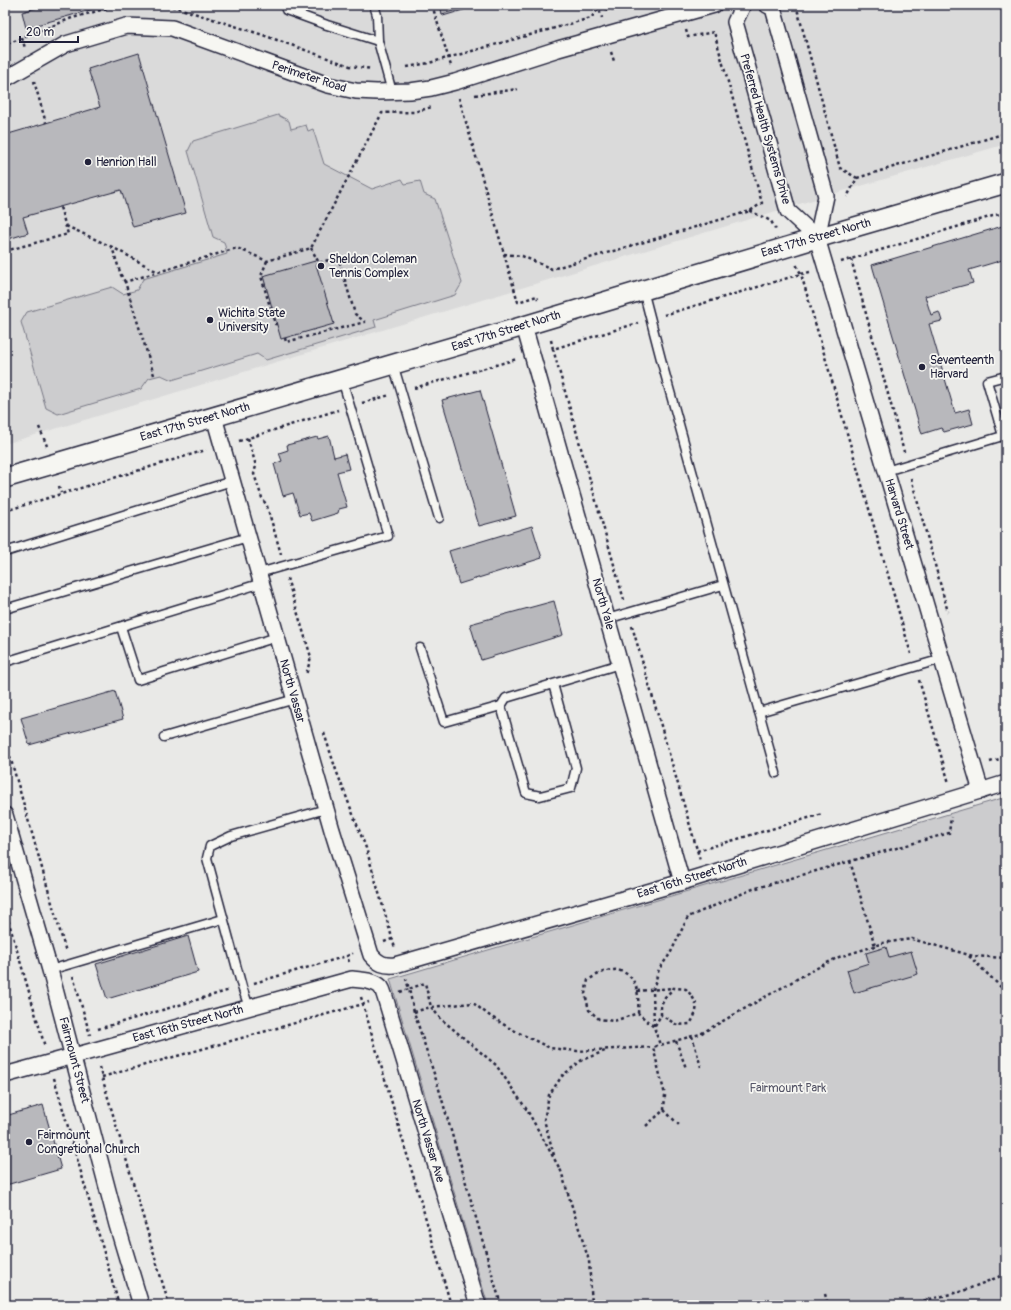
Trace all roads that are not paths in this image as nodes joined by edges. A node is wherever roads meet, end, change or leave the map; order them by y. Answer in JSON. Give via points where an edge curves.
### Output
{"nodes":[{"id":1,"x":285,"y":5,"type":"edge"},
{"id":2,"x":374,"y":5,"type":"edge"},
{"id":3,"x":714,"y":5,"type":"edge"},
{"id":4,"x":743,"y":5,"type":"edge"},
{"id":5,"x":767,"y":5,"type":"edge"},
{"id":6,"x":378,"y":41,"type":"junction"},
{"id":7,"x":5,"y":79,"type":"edge"},
{"id":8,"x":392,"y":92,"type":"junction"},
{"id":9,"x":1006,"y":183,"type":"edge"},
{"id":10,"x":817,"y":238,"type":"junction"},
{"id":11,"x":643,"y":290,"type":"junction"},
{"id":12,"x":524,"y":326,"type":"junction"},
{"id":13,"x":394,"y":364,"type":"junction"},
{"id":14,"x":1006,"y":376,"type":"edge"},
{"id":15,"x":342,"y":379,"type":"junction"},
{"id":16,"x":214,"y":417,"type":"junction"},
{"id":17,"x":1005,"y":435,"type":"edge"},
{"id":18,"x":886,"y":471,"type":"junction"},
{"id":19,"x":5,"y":478,"type":"edge"},
{"id":20,"x":232,"y":481,"type":"junction"},
{"id":21,"x":439,"y":518,"type":"dead end"},
{"id":22,"x":248,"y":537,"type":"junction"},
{"id":23,"x":5,"y":552,"type":"edge"},
{"id":24,"x":260,"y":578,"type":"junction"},
{"id":25,"x":723,"y":585,"type":"junction"},
{"id":26,"x":5,"y":609,"type":"edge"},
{"id":27,"x":607,"y":619,"type":"junction"},
{"id":28,"x":121,"y":627,"type":"junction"},
{"id":29,"x":277,"y":636,"type":"junction"},
{"id":30,"x":420,"y":648,"type":"dead end"},
{"id":31,"x":942,"y":659,"type":"junction"},
{"id":32,"x":5,"y":662,"type":"edge"},
{"id":33,"x":620,"y":664,"type":"junction"},
{"id":34,"x":553,"y":684,"type":"junction"},
{"id":35,"x":295,"y":699,"type":"junction"},
{"id":36,"x":501,"y":706,"type":"junction"},
{"id":37,"x":759,"y":712,"type":"junction"},
{"id":38,"x":164,"y":737,"type":"dead end"},
{"id":39,"x":776,"y":773,"type":"dead end"},
{"id":40,"x":1006,"y":783,"type":"edge"},
{"id":41,"x":981,"y":791,"type":"junction"},
{"id":42,"x":326,"y":808,"type":"junction"},
{"id":43,"x":5,"y":815,"type":"edge"},
{"id":44,"x":682,"y":882,"type":"junction"},
{"id":45,"x":223,"y":919,"type":"junction"},
{"id":46,"x":378,"y":962,"type":"joint"},
{"id":47,"x":50,"y":970,"type":"junction"},
{"id":48,"x":371,"y":982,"type":"joint"},
{"id":49,"x":249,"y":1007,"type":"junction"},
{"id":50,"x":71,"y":1050,"type":"junction"},
{"id":51,"x":5,"y":1075,"type":"edge"},
{"id":52,"x":140,"y":1305,"type":"edge"},
{"id":53,"x":478,"y":1305,"type":"edge"}],
"edges":[{"from":1,"to":6,"type":"lane","via":[[286,10]]},
{"from":2,"to":6,"type":"lane"},
{"from":3,"to":8,"type":"street","name":"Perimeter Road","via":[[558,49],[455,82],[431,88]]},
{"from":4,"to":10,"type":"street","name":"Preferred Health Systems Drive","via":[[735,22],[788,211]]},
{"from":5,"to":10,"type":"street","via":[[773,8],[826,196]]},
{"from":6,"to":8,"type":"lane"},
{"from":7,"to":8,"type":"street","name":"Perimeter Road","via":[[66,44],[126,26],[172,28],[328,85],[356,91]]},
{"from":9,"to":10,"type":"street","name":"East 17th Street North"},
{"from":10,"to":11,"type":"street","name":"East 17th Street North"},
{"from":10,"to":18,"type":"street","name":"Harvard Street"},
{"from":11,"to":12,"type":"street","name":"East 17th Street North"},
{"from":11,"to":25,"type":"lane"},
{"from":12,"to":13,"type":"street","name":"East 17th Street North"},
{"from":12,"to":27,"type":"street","name":"North Yale"},
{"from":13,"to":15,"type":"street","name":"East 17th Street North"},
{"from":13,"to":21,"type":"lane"},
{"from":14,"to":17,"type":"lane","via":[[987,381]]},
{"from":15,"to":16,"type":"street","name":"East 17th Street North"},
{"from":15,"to":24,"type":"lane","via":[[388,536],[284,566]]},
{"from":16,"to":19,"type":"street","name":"East 17th Street North"},
{"from":16,"to":20,"type":"street","name":"North Vassar"},
{"from":17,"to":18,"type":"lane"},
{"from":18,"to":31,"type":"street","name":"Harvard Street"},
{"from":20,"to":22,"type":"street","name":"North Vassar"},
{"from":20,"to":23,"type":"lane"},
{"from":22,"to":24,"type":"street","name":"North Vassar"},
{"from":22,"to":26,"type":"lane"},
{"from":24,"to":28,"type":"lane"},
{"from":24,"to":29,"type":"street","name":"North Vassar"},
{"from":25,"to":27,"type":"lane"},
{"from":25,"to":37,"type":"lane"},
{"from":27,"to":33,"type":"street","name":"North Yale"},
{"from":28,"to":29,"type":"lane","via":[[138,680]]},
{"from":28,"to":32,"type":"lane"},
{"from":29,"to":35,"type":"street","name":"North Vassar"},
{"from":30,"to":36,"type":"lane","via":[[444,722]]},
{"from":31,"to":37,"type":"lane"},
{"from":31,"to":41,"type":"street","name":"Harvard Street"},
{"from":33,"to":34,"type":"lane"},
{"from":33,"to":44,"type":"street","name":"North Yale"},
{"from":34,"to":36,"type":"lane","via":[[506,698]]},
{"from":34,"to":36,"type":"lane","via":[[576,768],[571,788],[540,796],[526,793]]},
{"from":35,"to":38,"type":"lane"},
{"from":35,"to":42,"type":"street","name":"North Vassar"},
{"from":37,"to":39,"type":"lane"},
{"from":40,"to":41,"type":"street","name":"East 16th Street North"},
{"from":41,"to":44,"type":"street","name":"East 16th Street North"},
{"from":42,"to":45,"type":"lane","via":[[231,836],[210,846],[207,858]]},
{"from":42,"to":46,"type":"street","name":"North Vassar","via":[[371,955]]},
{"from":43,"to":47,"type":"street","name":"Fairmount Street"},
{"from":44,"to":46,"type":"street","name":"East 16th Street North","via":[[401,964],[386,966]]},
{"from":45,"to":47,"type":"lane"},
{"from":45,"to":49,"type":"lane"},
{"from":47,"to":50,"type":"street","name":"Fairmount Street"},
{"from":48,"to":49,"type":"street","name":"East 16th Street North","via":[[352,979]]},
{"from":48,"to":53,"type":"street","name":"North Vassar Ave","via":[[381,988],[385,997]]},
{"from":49,"to":50,"type":"street","name":"East 16th Street North","via":[[94,1050]]},
{"from":50,"to":51,"type":"street","name":"East 16th Street North","via":[[50,1062]]},
{"from":50,"to":52,"type":"street","name":"Fairmount Street"}]}
